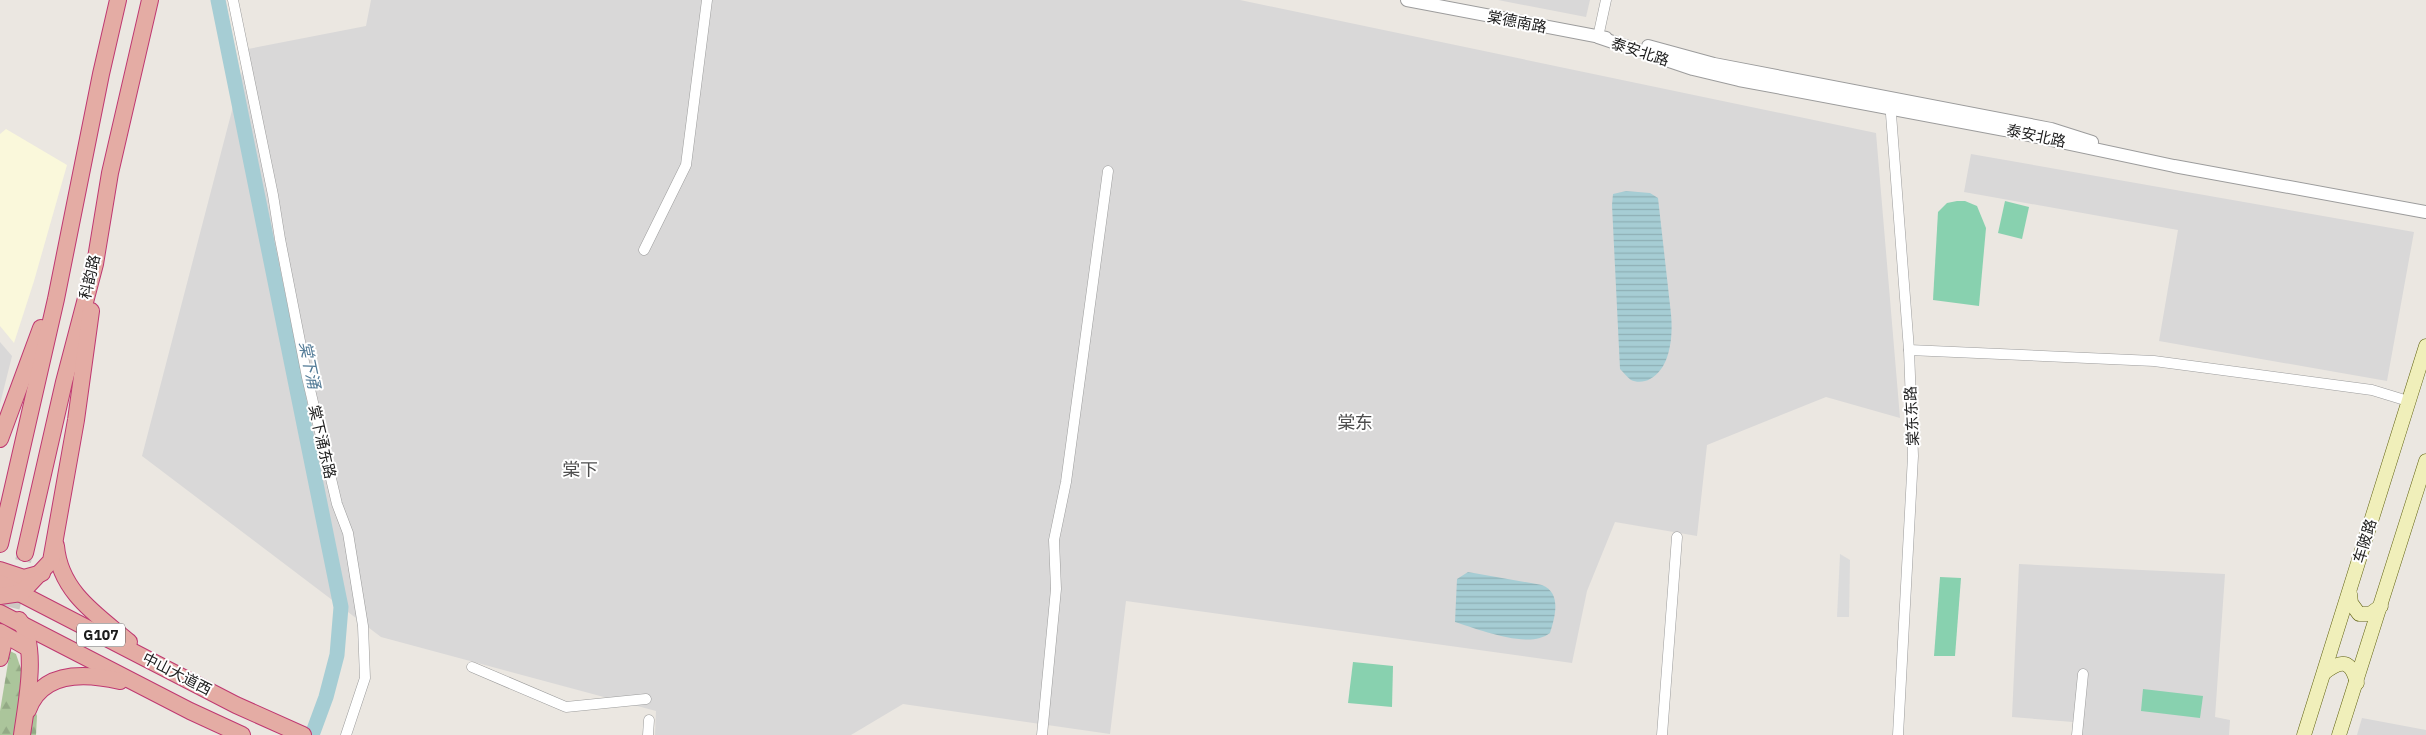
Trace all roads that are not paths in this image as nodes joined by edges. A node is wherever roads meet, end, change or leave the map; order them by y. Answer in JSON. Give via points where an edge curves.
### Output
{"nodes":[{"id":1,"x":118,"y":0,"type":"edge"},
{"id":2,"x":150,"y":0,"type":"edge"},
{"id":3,"x":233,"y":0,"type":"edge"},
{"id":4,"x":707,"y":0,"type":"edge"},
{"id":5,"x":1407,"y":0,"type":"edge"},
{"id":6,"x":1606,"y":0,"type":"edge"},
{"id":7,"x":1598,"y":38,"type":"junction"},
{"id":8,"x":1890,"y":103,"type":"junction"},
{"id":9,"x":1108,"y":170,"type":"dead end"},
{"id":10,"x":2426,"y":212,"type":"edge"},
{"id":11,"x":644,"y":250,"type":"dead end"},
{"id":12,"x":95,"y":264,"type":"junction"},
{"id":13,"x":56,"y":299,"type":"junction"},
{"id":14,"x":2426,"y":346,"type":"edge"},
{"id":15,"x":1909,"y":350,"type":"junction"},
{"id":16,"x":2408,"y":401,"type":"junction"},
{"id":17,"x":0,"y":439,"type":"edge"},
{"id":18,"x":2425,"y":468,"type":"edge"},
{"id":19,"x":56,"y":536,"type":"junction"},
{"id":20,"x":1677,"y":537,"type":"dead end"},
{"id":21,"x":0,"y":544,"type":"edge"},
{"id":22,"x":26,"y":553,"type":"tunnel mouth"},
{"id":23,"x":0,"y":570,"type":"edge"},
{"id":24,"x":42,"y":573,"type":"junction"},
{"id":25,"x":0,"y":583,"type":"edge"},
{"id":26,"x":21,"y":594,"type":"junction"},
{"id":27,"x":2350,"y":594,"type":"junction"},
{"id":28,"x":0,"y":597,"type":"edge"},
{"id":29,"x":46,"y":606,"type":"junction"},
{"id":30,"x":2381,"y":606,"type":"junction"},
{"id":31,"x":0,"y":613,"type":"edge"},
{"id":32,"x":28,"y":627,"type":"junction"},
{"id":33,"x":1,"y":645,"type":"edge"},
{"id":34,"x":28,"y":648,"type":"junction"},
{"id":35,"x":156,"y":664,"type":"junction"},
{"id":36,"x":472,"y":667,"type":"dead end"},
{"id":37,"x":2324,"y":672,"type":"junction"},
{"id":38,"x":2083,"y":674,"type":"dead end"},
{"id":39,"x":2357,"y":683,"type":"junction"},
{"id":40,"x":140,"y":685,"type":"junction"},
{"id":41,"x":646,"y":699,"type":"dead end"},
{"id":42,"x":650,"y":720,"type":"dead end"},
{"id":43,"x":22,"y":731,"type":"edge"},
{"id":44,"x":298,"y":733,"type":"edge"},
{"id":45,"x":242,"y":735,"type":"edge"},
{"id":46,"x":346,"y":735,"type":"edge"},
{"id":47,"x":648,"y":735,"type":"edge"},
{"id":48,"x":1042,"y":735,"type":"edge"},
{"id":49,"x":1662,"y":735,"type":"edge"},
{"id":50,"x":1898,"y":735,"type":"edge"},
{"id":51,"x":2077,"y":735,"type":"edge"},
{"id":52,"x":2304,"y":735,"type":"edge"},
{"id":53,"x":2339,"y":735,"type":"edge"}],
"edges":[{"from":1,"to":13,"type":"highway","name":"科韵路","via":[[100,74]]},
{"from":2,"to":12,"type":"highway","name":"科韵路","via":[[110,173]]},
{"from":3,"to":46,"type":"street","name":"棠下涌东路","via":[[307,378],[337,504],[348,534],[363,626],[365,678]]},
{"from":4,"to":11,"type":"street","via":[[686,165]]},
{"from":5,"to":7,"type":"street","name":"棠德南路"},
{"from":6,"to":7,"type":"street"},
{"from":7,"to":8,"type":"street","name":"泰安北路","via":[[1710,73]]},
{"from":8,"to":10,"type":"street","name":"泰安北路","via":[[2127,156]]},
{"from":8,"to":15,"type":"street","name":"棠东东路"},
{"from":9,"to":48,"type":"street","via":[[1066,482],[1054,540],[1056,589]]},
{"from":12,"to":19,"type":"highway","via":[[88,342]]},
{"from":12,"to":22,"type":"highway","name":"科韵路","via":[[64,382]]},
{"from":13,"to":17,"type":"highway","via":[[30,354]]},
{"from":13,"to":21,"type":"highway","name":"科韵路"},
{"from":14,"to":16,"type":"main road","name":"车陂路"},
{"from":15,"to":16,"type":"street","via":[[2154,361],[2372,390]]},
{"from":15,"to":50,"type":"street","name":"棠东东路","via":[[1914,456]]},
{"from":16,"to":27,"type":"main road","name":"车陂路"},
{"from":18,"to":30,"type":"main road"},
{"from":19,"to":24,"type":"highway","via":[[51,561]]},
{"from":19,"to":35,"type":"highway","via":[[64,579],[82,604]]},
{"from":20,"to":49,"type":"street"},
{"from":23,"to":24,"type":"highway","via":[[24,578]]},
{"from":24,"to":26,"type":"highway"},
{"from":25,"to":26,"type":"highway","name":"中山大道西","number":"G107"},
{"from":26,"to":28,"type":"highway"},
{"from":26,"to":29,"type":"highway","name":"中山大道西","number":"G107"},
{"from":27,"to":30,"type":"main road","via":[[2351,603],[2359,614],[2370,614]]},
{"from":27,"to":37,"type":"main road","name":"车陂路"},
{"from":28,"to":32,"type":"highway"},
{"from":29,"to":32,"type":"highway"},
{"from":29,"to":35,"type":"highway","name":"中山大道西","number":"G107"},
{"from":30,"to":39,"type":"main road"},
{"from":31,"to":32,"type":"highway","name":"中山大道西","number":"G107"},
{"from":32,"to":34,"type":"highway"},
{"from":32,"to":40,"type":"highway","name":"中山大道西","number":"G107"},
{"from":33,"to":34,"type":"highway"},
{"from":34,"to":43,"type":"highway","via":[[29,675]]},
{"from":35,"to":44,"type":"highway","name":"中山大道西","number":"G107"},
{"from":36,"to":41,"type":"street","via":[[566,707]]},
{"from":37,"to":39,"type":"main road","via":[[2333,665],[2346,664],[2351,667]]},
{"from":37,"to":52,"type":"main road","name":"车陂路"},
{"from":38,"to":51,"type":"street"},
{"from":39,"to":53,"type":"main road"},
{"from":40,"to":43,"type":"highway","via":[[90,676],[56,680],[35,696]]},
{"from":40,"to":45,"type":"highway","name":"中山大道西","number":"G107"},
{"from":42,"to":47,"type":"street"}]}
